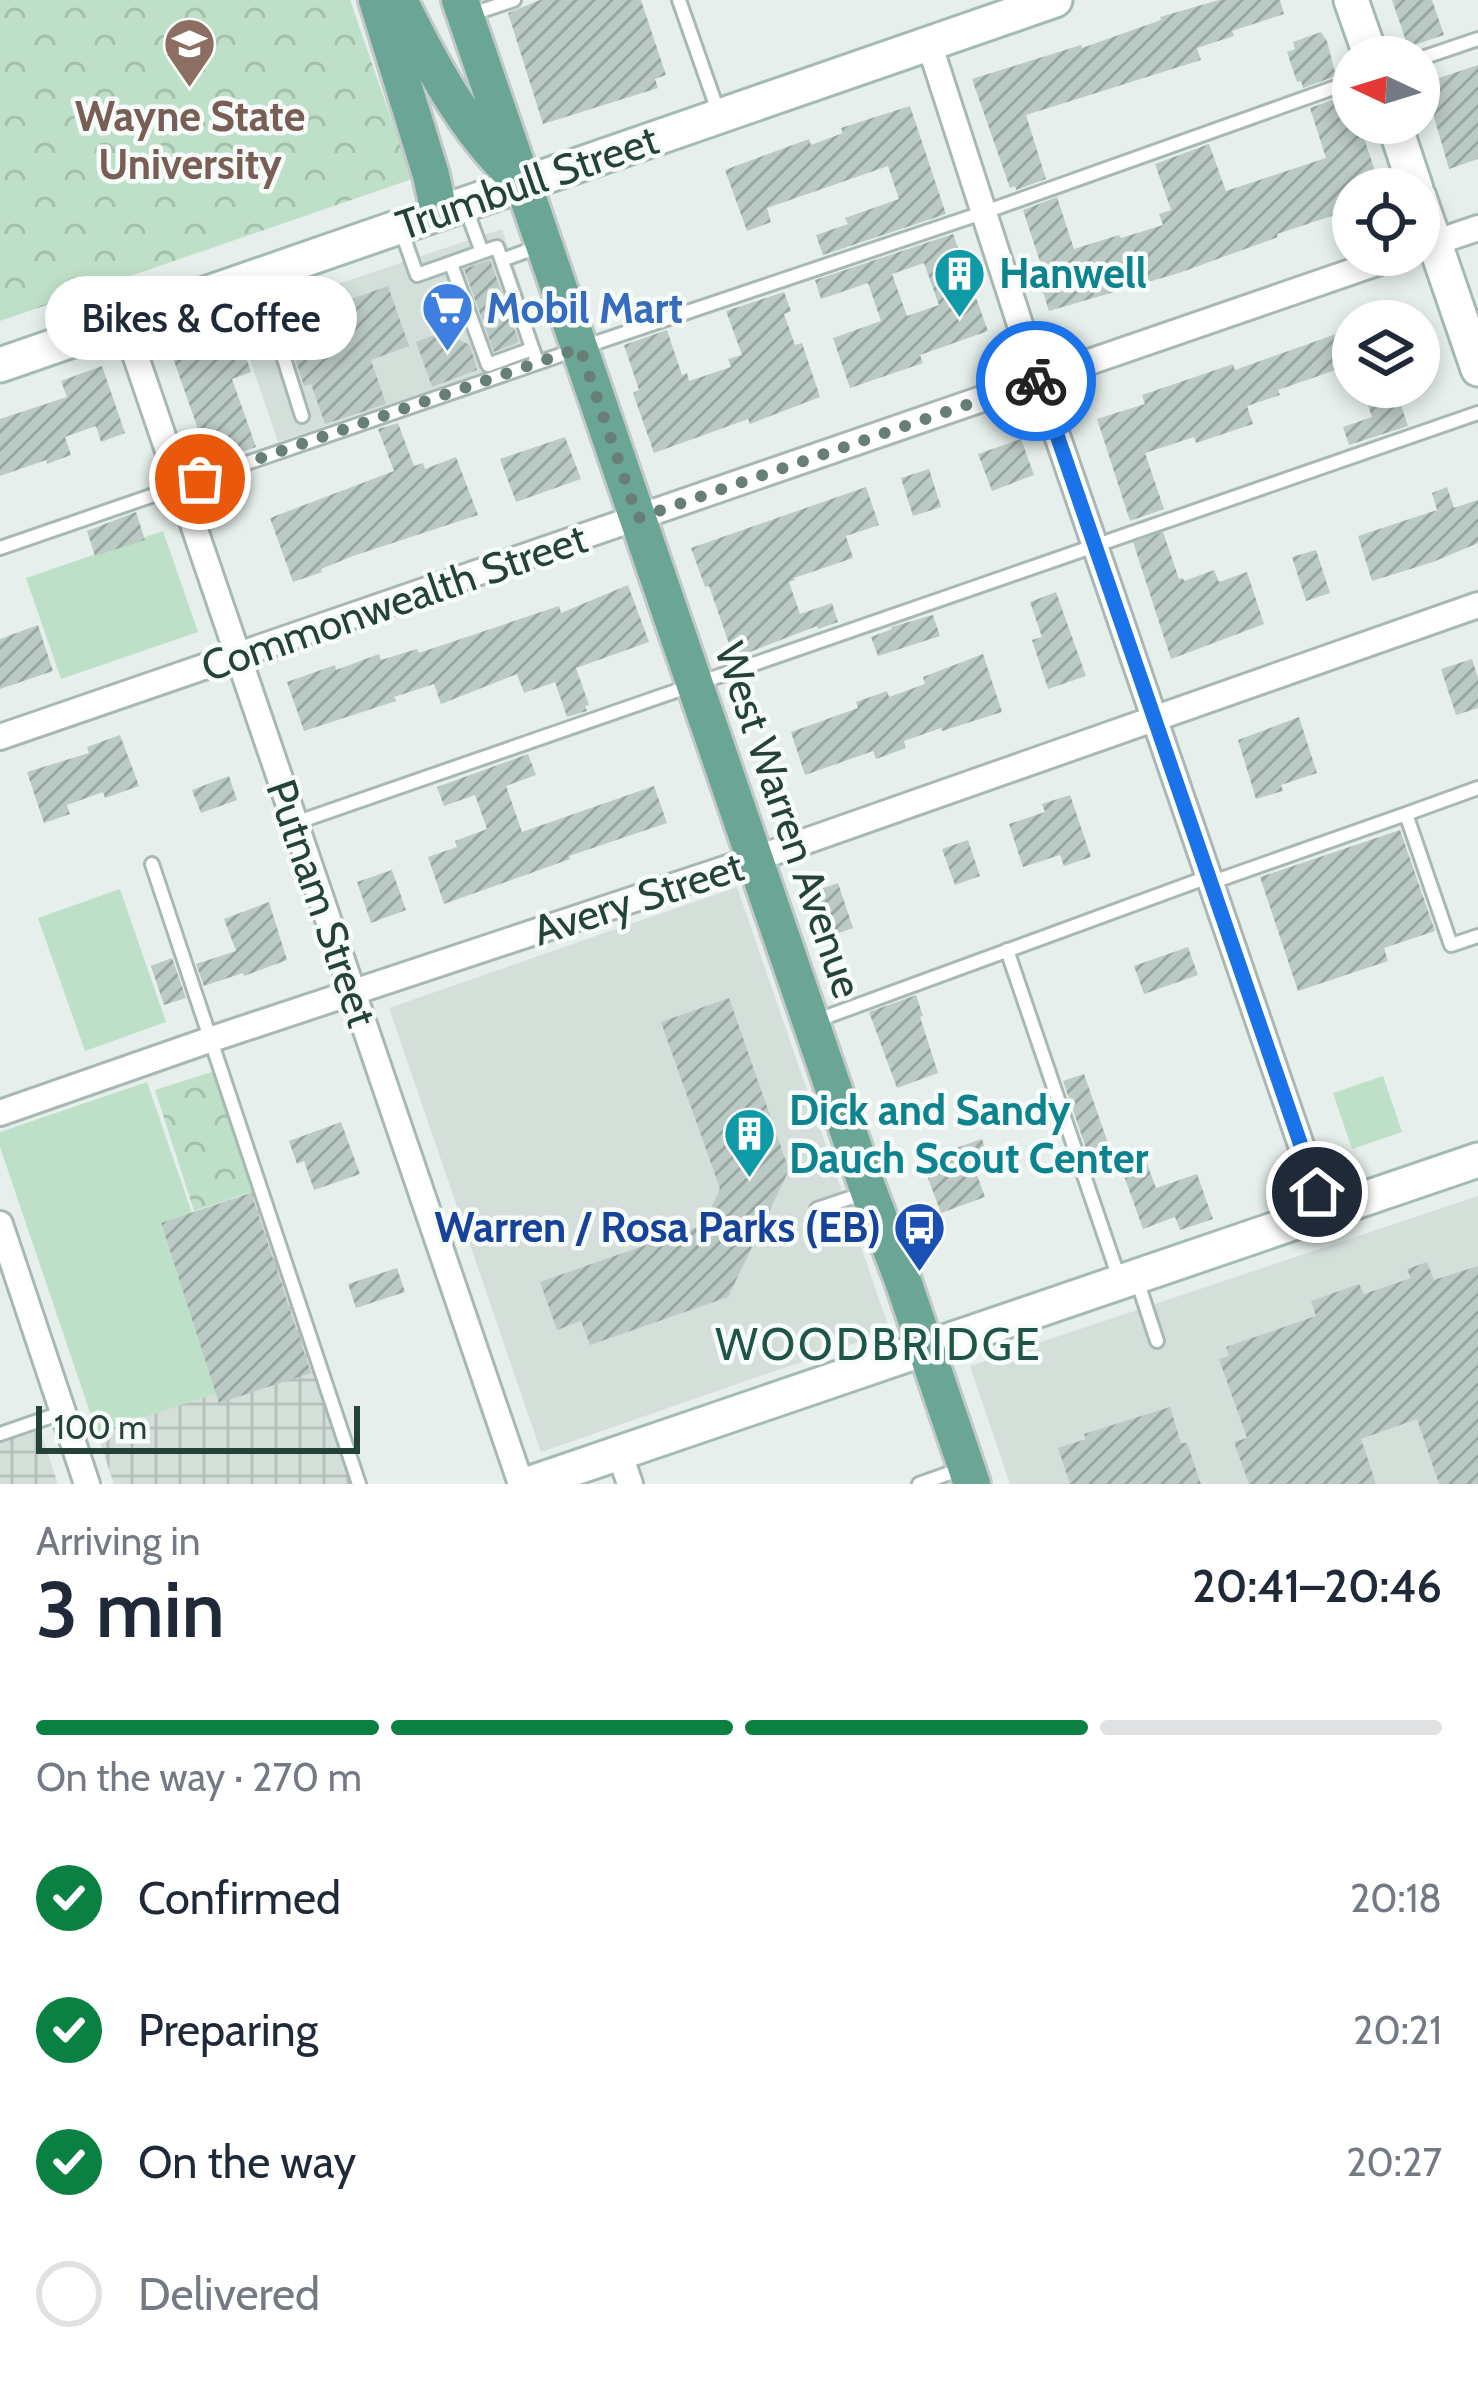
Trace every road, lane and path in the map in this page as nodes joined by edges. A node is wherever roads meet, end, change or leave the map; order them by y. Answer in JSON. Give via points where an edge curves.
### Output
{"nodes":[{"id":1,"x":377,"y":0,"type":"edge"},
{"id":2,"x":399,"y":0,"type":"edge"},
{"id":3,"x":514,"y":0,"type":"edge"},
{"id":4,"x":679,"y":0,"type":"edge"},
{"id":5,"x":1055,"y":0,"type":"edge"},
{"id":6,"x":1352,"y":0,"type":"edge"},
{"id":7,"x":463,"y":8,"type":"edge"},
{"id":8,"x":1364,"y":36,"type":"edge"},
{"id":9,"x":1478,"y":39,"type":"edge"},
{"id":10,"x":929,"y":43,"type":"junction"},
{"id":11,"x":1440,"y":52,"type":"edge"},
{"id":12,"x":1332,"y":88,"type":"edge"},
{"id":13,"x":719,"y":116,"type":"junction"},
{"id":14,"x":524,"y":184,"type":"junction"},
{"id":15,"x":452,"y":208,"type":"junction"},
{"id":16,"x":985,"y":212,"type":"junction"},
{"id":17,"x":400,"y":226,"type":"junction"},
{"id":18,"x":1478,"y":228,"type":"edge"},
{"id":19,"x":1440,"y":241,"type":"edge"},
{"id":20,"x":545,"y":244,"type":"junction"},
{"id":21,"x":482,"y":253,"type":"junction"},
{"id":22,"x":451,"y":264,"type":"junction"},
{"id":23,"x":502,"y":271,"type":"junction"},
{"id":24,"x":258,"y":275,"type":"junction"},
{"id":25,"x":1339,"y":276,"type":"edge"},
{"id":26,"x":1439,"y":276,"type":"edge"},
{"id":27,"x":124,"y":322,"type":"junction"},
{"id":28,"x":580,"y":348,"type":"junction"},
{"id":29,"x":535,"y":356,"type":"junction"},
{"id":30,"x":0,"y":365,"type":"edge"},
{"id":31,"x":1478,"y":369,"type":"edge"},
{"id":32,"x":1038,"y":380,"type":"junction"},
{"id":33,"x":1478,"y":413,"type":"edge"},
{"id":34,"x":302,"y":416,"type":"dead end"},
{"id":35,"x":180,"y":486,"type":"junction"},
{"id":36,"x":638,"y":518,"type":"junction"},
{"id":37,"x":1094,"y":543,"type":"junction"},
{"id":38,"x":0,"y":548,"type":"edge"},
{"id":39,"x":1478,"y":604,"type":"edge"},
{"id":40,"x":238,"y":656,"type":"junction"},
{"id":41,"x":695,"y":685,"type":"junction"},
{"id":42,"x":1154,"y":720,"type":"junction"},
{"id":43,"x":0,"y":737,"type":"edge"},
{"id":44,"x":1478,"y":788,"type":"edge"},
{"id":45,"x":1406,"y":814,"type":"junction"},
{"id":46,"x":295,"y":823,"type":"junction"},
{"id":47,"x":755,"y":859,"type":"junction"},
{"id":48,"x":152,"y":864,"type":"dead end"},
{"id":49,"x":1209,"y":880,"type":"junction"},
{"id":50,"x":1478,"y":936,"type":"edge"},
{"id":51,"x":1007,"y":950,"type":"junction"},
{"id":52,"x":353,"y":993,"type":"junction"},
{"id":53,"x":811,"y":1022,"type":"junction"},
{"id":54,"x":212,"y":1039,"type":"junction"},
{"id":55,"x":0,"y":1113,"type":"edge"},
{"id":56,"x":1478,"y":1160,"type":"edge"},
{"id":57,"x":869,"y":1192,"type":"junction"},
{"id":58,"x":817,"y":1209,"type":"dead end"},
{"id":59,"x":1324,"y":1212,"type":"junction"},
{"id":60,"x":0,"y":1224,"type":"edge"},
{"id":61,"x":1128,"y":1279,"type":"junction"},
{"id":62,"x":11,"y":1292,"type":"edge"},
{"id":63,"x":1157,"y":1341,"type":"dead end"},
{"id":64,"x":926,"y":1347,"type":"junction"},
{"id":65,"x":64,"y":1412,"type":"junction"},
{"id":66,"x":0,"y":1434,"type":"edge"},
{"id":67,"x":624,"y":1468,"type":"edge"},
{"id":68,"x":969,"y":1476,"type":"edge"},
{"id":69,"x":87,"y":1484,"type":"edge"},
{"id":70,"x":359,"y":1484,"type":"edge"},
{"id":71,"x":525,"y":1484,"type":"edge"},
{"id":72,"x":920,"y":1484,"type":"edge"}],
"edges":[{"from":1,"to":15,"type":"main road","via":[[431,175]]},
{"from":2,"to":14,"type":"main road","name":"West Warren Avenue","via":[[479,137]]},
{"from":3,"to":7,"type":"lane"},
{"from":4,"to":13,"type":"lane"},
{"from":5,"to":10,"type":"street","name":"Trumbull Street"},
{"from":6,"to":8,"type":"street"},
{"from":7,"to":14,"type":"main road","name":"West Warren Avenue"},
{"from":9,"to":11,"type":"lane"},
{"from":10,"to":13,"type":"street","name":"Trumbull Street"},
{"from":10,"to":16,"type":"street"},
{"from":12,"to":16,"type":"lane"},
{"from":13,"to":14,"type":"street","name":"Trumbull Street"},
{"from":14,"to":15,"type":"street","name":"Trumbull Street"},
{"from":14,"to":20,"type":"main road","name":"West Warren Avenue"},
{"from":15,"to":17,"type":"street","name":"Trumbull Street"},
{"from":15,"to":21,"type":"lane"},
{"from":16,"to":28,"type":"lane"},
{"from":16,"to":32,"type":"street"},
{"from":17,"to":22,"type":"lane","via":[[417,275]]},
{"from":17,"to":24,"type":"street","name":"Trumbull Street"},
{"from":18,"to":19,"type":"street"},
{"from":20,"to":23,"type":"lane"},
{"from":20,"to":28,"type":"main road","name":"West Warren Avenue"},
{"from":21,"to":22,"type":"lane"},
{"from":21,"to":23,"type":"lane","via":[[497,248]]},
{"from":22,"to":29,"type":"lane","via":[[488,365]]},
{"from":23,"to":29,"type":"lane"},
{"from":24,"to":27,"type":"street","name":"Trumbull Street"},
{"from":24,"to":34,"type":"lane"},
{"from":25,"to":32,"type":"street","name":"Commonwealth Street"},
{"from":26,"to":31,"type":"street"},
{"from":27,"to":30,"type":"street","name":"Trumbull Street"},
{"from":27,"to":35,"type":"street","name":"Putnam Street"},
{"from":28,"to":29,"type":"lane"},
{"from":28,"to":36,"type":"main road","name":"West Warren Avenue"},
{"from":29,"to":35,"type":"lane"},
{"from":32,"to":36,"type":"street","name":"Commonwealth Street"},
{"from":32,"to":37,"type":"street"},
{"from":33,"to":37,"type":"lane"},
{"from":35,"to":38,"type":"lane"},
{"from":35,"to":40,"type":"street","name":"Putnam Street"},
{"from":36,"to":40,"type":"street","name":"Commonwealth Street"},
{"from":36,"to":41,"type":"main road","name":"West Warren Avenue"},
{"from":37,"to":41,"type":"lane"},
{"from":37,"to":42,"type":"street"},
{"from":39,"to":42,"type":"street","name":"Avery Street"},
{"from":40,"to":43,"type":"street","name":"Commonwealth Street"},
{"from":40,"to":46,"type":"street","name":"Putnam Street"},
{"from":41,"to":46,"type":"lane"},
{"from":41,"to":47,"type":"main road","name":"West Warren Avenue"},
{"from":42,"to":47,"type":"street","name":"Avery Street"},
{"from":42,"to":49,"type":"street"},
{"from":44,"to":45,"type":"lane"},
{"from":45,"to":49,"type":"lane"},
{"from":45,"to":50,"type":"lane","via":[[1451,945]]},
{"from":46,"to":52,"type":"street","name":"Putnam Street"},
{"from":47,"to":52,"type":"street","name":"Avery Street"},
{"from":47,"to":53,"type":"main road","name":"West Warren Avenue"},
{"from":48,"to":54,"type":"lane"},
{"from":49,"to":51,"type":"lane"},
{"from":49,"to":59,"type":"street"},
{"from":51,"to":53,"type":"lane"},
{"from":51,"to":61,"type":"lane"},
{"from":52,"to":54,"type":"street","name":"Avery Street"},
{"from":52,"to":71,"type":"street","name":"Putnam Street"},
{"from":53,"to":57,"type":"main road","name":"West Warren Avenue"},
{"from":54,"to":55,"type":"street","name":"Avery Street"},
{"from":54,"to":70,"type":"lane"},
{"from":56,"to":59,"type":"street"},
{"from":57,"to":58,"type":"lane"},
{"from":57,"to":64,"type":"main road","name":"West Warren Avenue"},
{"from":59,"to":61,"type":"street"},
{"from":60,"to":62,"type":"street"},
{"from":61,"to":63,"type":"lane"},
{"from":61,"to":64,"type":"street"},
{"from":62,"to":65,"type":"street"},
{"from":64,"to":67,"type":"street"},
{"from":64,"to":68,"type":"main road","name":"West Warren Avenue"},
{"from":65,"to":66,"type":"lane"},
{"from":65,"to":69,"type":"street"},
{"from":67,"to":71,"type":"street"},
{"from":68,"to":72,"type":"lane"}]}
